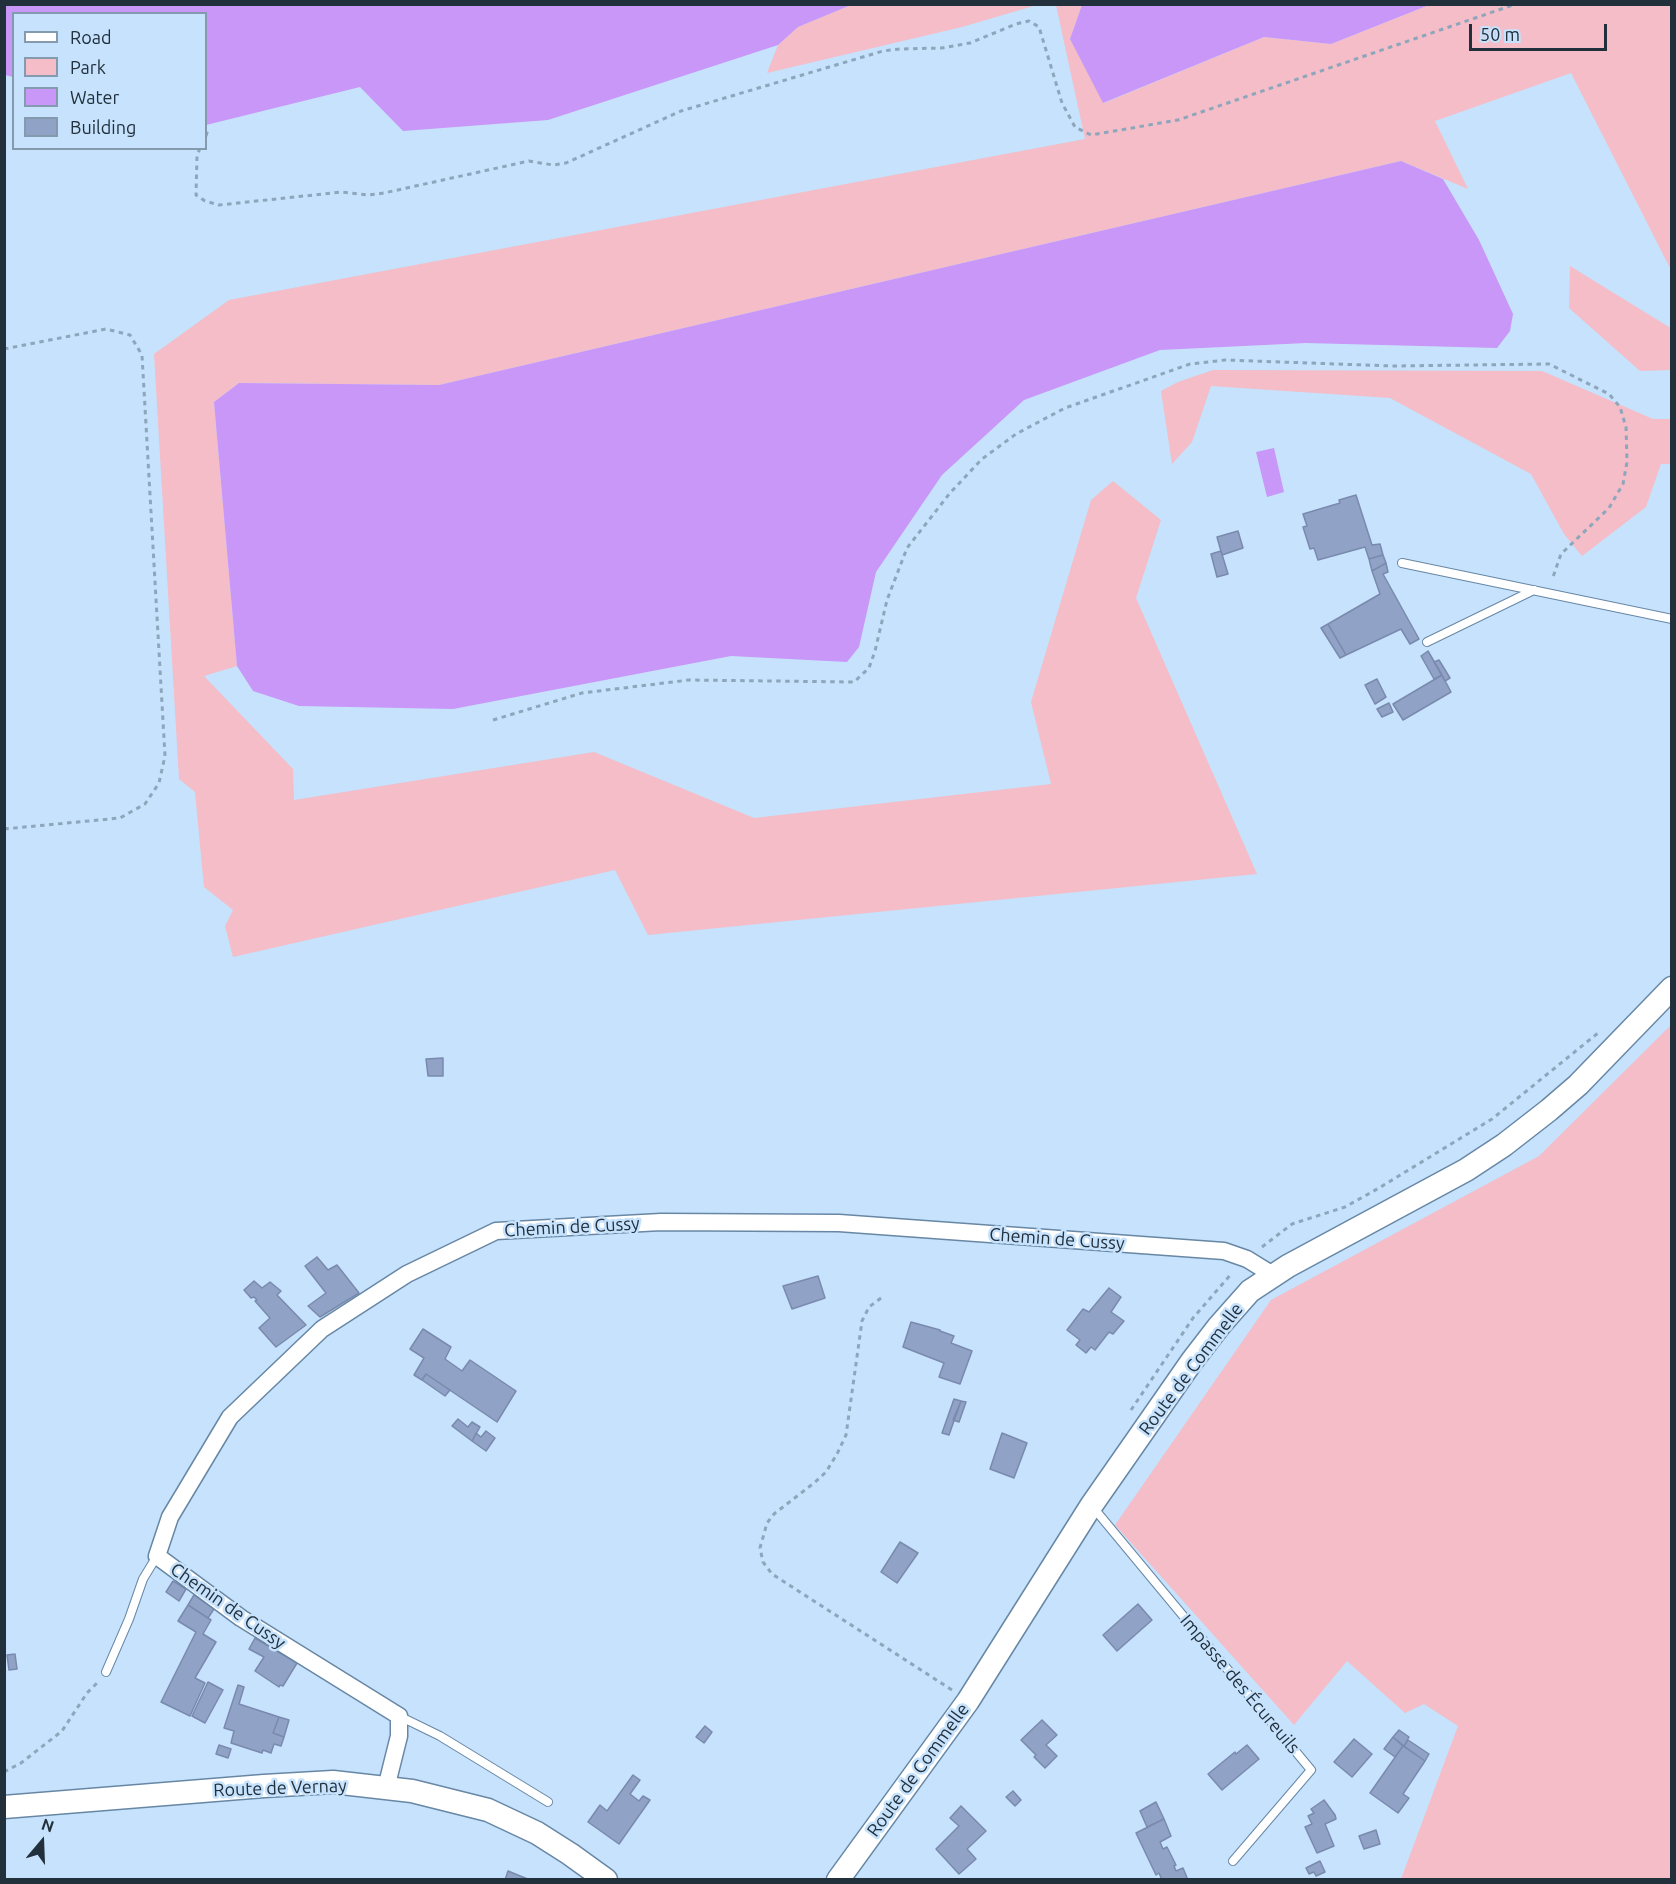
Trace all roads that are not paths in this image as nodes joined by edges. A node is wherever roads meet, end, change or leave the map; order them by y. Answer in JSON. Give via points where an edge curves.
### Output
{"nodes":[{"id":1,"x":1402,"y":563,"type":"dead end"},
{"id":2,"x":1534,"y":590,"type":"junction"},
{"id":3,"x":1671,"y":619,"type":"edge"},
{"id":4,"x":1427,"y":642,"type":"dead end"},
{"id":5,"x":1671,"y":988,"type":"edge"},
{"id":6,"x":1273,"y":1275,"type":"junction"},
{"id":7,"x":1091,"y":1506,"type":"junction"},
{"id":8,"x":157,"y":1556,"type":"junction"},
{"id":9,"x":106,"y":1672,"type":"road end"},
{"id":10,"x":399,"y":1716,"type":"junction"},
{"id":11,"x":386,"y":1788,"type":"junction"},
{"id":12,"x":548,"y":1802,"type":"dead end"},
{"id":13,"x":4,"y":1808,"type":"edge"},
{"id":14,"x":1233,"y":1861,"type":"dead end"},
{"id":15,"x":606,"y":1880,"type":"edge"},
{"id":16,"x":838,"y":1880,"type":"edge"}],
"edges":[{"from":1,"to":2,"type":"lane"},
{"from":2,"to":3,"type":"lane"},
{"from":2,"to":4,"type":"lane"},
{"from":5,"to":6,"type":"street","name":"Route de Commelle","via":[[1578,1085],[1504,1144],[1466,1170]]},
{"from":6,"to":7,"type":"street","name":"Route de Commelle","via":[[1251,1291],[1219,1326]]},
{"from":6,"to":8,"type":"street","name":"Chemin de Cussy","via":[[1224,1251],[839,1223],[661,1222],[496,1231],[406,1275],[322,1329],[238,1409],[170,1517]]},
{"from":7,"to":14,"type":"lane","name":"Impasse des Écureuils","via":[[1311,1770]]},
{"from":7,"to":16,"type":"street","name":"Route de Commelle","via":[[968,1701]]},
{"from":8,"to":9,"type":"lane","via":[[143,1579]]},
{"from":8,"to":10,"type":"street","name":"Chemin de Cussy","via":[[241,1618]]},
{"from":10,"to":11,"type":"street","via":[[399,1736]]},
{"from":10,"to":12,"type":"lane","via":[[440,1736]]},
{"from":11,"to":13,"type":"street","name":"Route de Vernay","via":[[333,1782]]},
{"from":11,"to":15,"type":"street","name":"Route de Vernay","via":[[488,1810],[537,1833]]}]}
